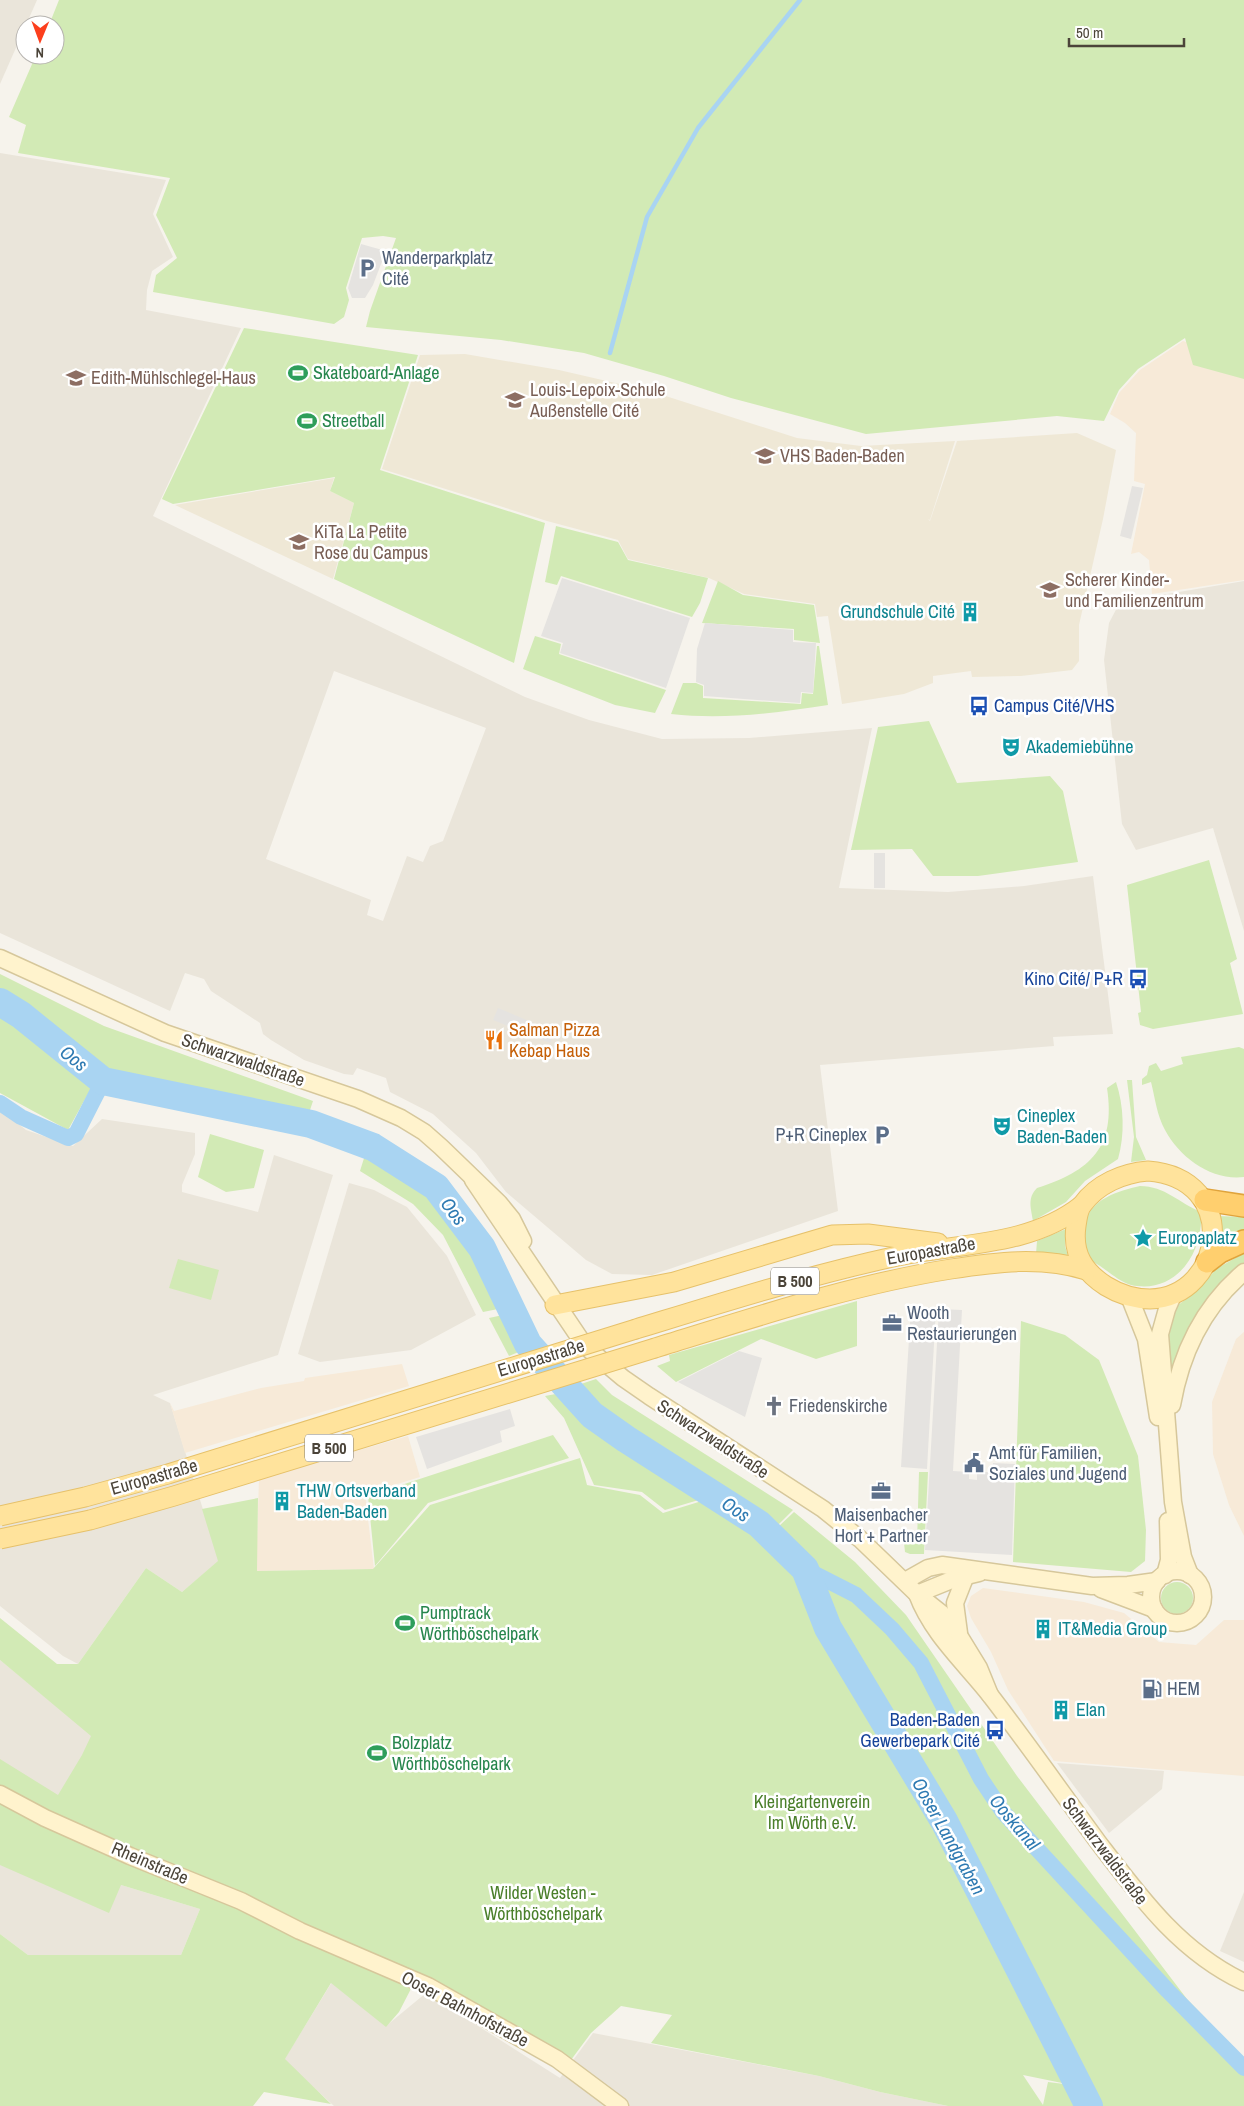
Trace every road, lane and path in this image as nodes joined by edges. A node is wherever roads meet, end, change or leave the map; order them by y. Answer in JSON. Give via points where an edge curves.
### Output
{"nodes":[{"id":1,"x":0,"y":958,"type":"edge"},
{"id":2,"x":1205,"y":1200,"type":"junction"},
{"id":3,"x":1082,"y":1206,"type":"junction"},
{"id":4,"x":1244,"y":1206,"type":"edge"},
{"id":5,"x":1244,"y":1241,"type":"edge"},
{"id":6,"x":957,"y":1246,"type":"junction"},
{"id":7,"x":1207,"y":1262,"type":"junction"},
{"id":8,"x":1086,"y":1270,"type":"junction"},
{"id":9,"x":1244,"y":1272,"type":"edge"},
{"id":10,"x":1174,"y":1293,"type":"junction"},
{"id":11,"x":1129,"y":1296,"type":"junction"},
{"id":12,"x":555,"y":1305,"type":"junction"},
{"id":13,"x":1168,"y":1429,"type":"junction"},
{"id":14,"x":0,"y":1516,"type":"edge"},
{"id":15,"x":0,"y":1539,"type":"edge"},
{"id":16,"x":989,"y":1572,"type":"junction"},
{"id":17,"x":966,"y":1575,"type":"junction"},
{"id":18,"x":1190,"y":1575,"type":"junction"},
{"id":19,"x":1161,"y":1578,"type":"junction"},
{"id":20,"x":905,"y":1581,"type":"junction"},
{"id":21,"x":1092,"y":1586,"type":"junction"},
{"id":22,"x":917,"y":1594,"type":"junction"},
{"id":23,"x":1154,"y":1609,"type":"junction"},
{"id":24,"x":960,"y":1637,"type":"junction"},
{"id":25,"x":990,"y":1695,"type":"junction"},
{"id":26,"x":0,"y":1794,"type":"edge"},
{"id":27,"x":300,"y":1931,"type":"joint"},
{"id":28,"x":1244,"y":1982,"type":"edge"},
{"id":29,"x":620,"y":2106,"type":"edge"}],
"edges":[{"from":1,"to":12,"type":"street","name":"Schwarzwaldstraße","via":[[165,1033],[358,1099],[424,1132],[473,1180]]},
{"from":2,"to":3,"type":"main road","number":"B 500","via":[[1181,1180],[1148,1171],[1119,1176],[1102,1186]]},
{"from":2,"to":4,"type":"highway"},
{"from":2,"to":7,"type":"main road","number":"B 500","via":[[1213,1229]]},
{"from":3,"to":6,"type":"main road","name":"Europastraße","number":"B 500","via":[[1066,1218],[1032,1232]]},
{"from":3,"to":8,"type":"main road","number":"B 500","via":[[1075,1232],[1079,1260]]},
{"from":5,"to":7,"type":"highway","number":"B 500"},
{"from":6,"to":12,"type":"main road","via":[[868,1234],[832,1236],[674,1282]]},
{"from":6,"to":14,"type":"main road","name":"Europastraße","number":"B 500","bridge":true,"via":[[894,1256],[828,1272],[168,1474]]},
{"from":7,"to":10,"type":"main road","number":"B 500","via":[[1191,1282]]},
{"from":8,"to":11,"type":"main road","number":"B 500","via":[[1112,1289]]},
{"from":8,"to":15,"type":"main road","name":"Europastraße","number":"B 500","bridge":true,"via":[[1056,1263],[988,1264],[935,1271],[834,1294],[174,1496],[90,1520]]},
{"from":9,"to":13,"type":"street","via":[[1229,1284],[1204,1316],[1186,1351]]},
{"from":10,"to":11,"type":"main road","number":"B 500","via":[[1151,1299]]},
{"from":10,"to":13,"type":"street","via":[[1160,1334]]},
{"from":11,"to":19,"type":"street","via":[[1146,1339],[1162,1443],[1169,1560]]},
{"from":12,"to":20,"type":"street","name":"Schwarzwaldstraße","via":[[585,1346],[623,1378],[823,1509],[860,1538]]},
{"from":13,"to":18,"type":"street","via":[[1173,1502],[1183,1557]]},
{"from":16,"to":17,"type":"street"},
{"from":16,"to":20,"type":"street","via":[[942,1565],[928,1568]]},
{"from":16,"to":21,"type":"street"},
{"from":17,"to":22,"type":"street"},
{"from":17,"to":24,"type":"street","via":[[955,1603]]},
{"from":18,"to":19,"type":"street","via":[[1177,1572]]},
{"from":18,"to":23,"type":"street","via":[[1199,1583],[1203,1593],[1197,1614],[1176,1623],[1162,1618]]},
{"from":19,"to":21,"type":"street","via":[[1128,1585]]},
{"from":19,"to":23,"type":"street","via":[[1152,1595]]},
{"from":20,"to":22,"type":"street","name":"Schwarzwaldstraße"},
{"from":21,"to":23,"type":"street"},
{"from":22,"to":24,"type":"street","name":"Schwarzwaldstraße","via":[[941,1612]]},
{"from":22,"to":25,"type":"street","name":"Schwarzwaldstraße","via":[[930,1622]]},
{"from":24,"to":25,"type":"street","name":"Schwarzwaldstraße","via":[[979,1668]]},
{"from":25,"to":28,"type":"street","name":"Schwarzwaldstraße","via":[[1147,1907],[1206,1961]]},
{"from":26,"to":27,"type":"street","name":"Rheinstraße","via":[[69,1828],[241,1901]]},
{"from":27,"to":29,"type":"street","name":"Ooser Bahnhofstraße","via":[[428,1986],[494,2022],[557,2059]]}]}
